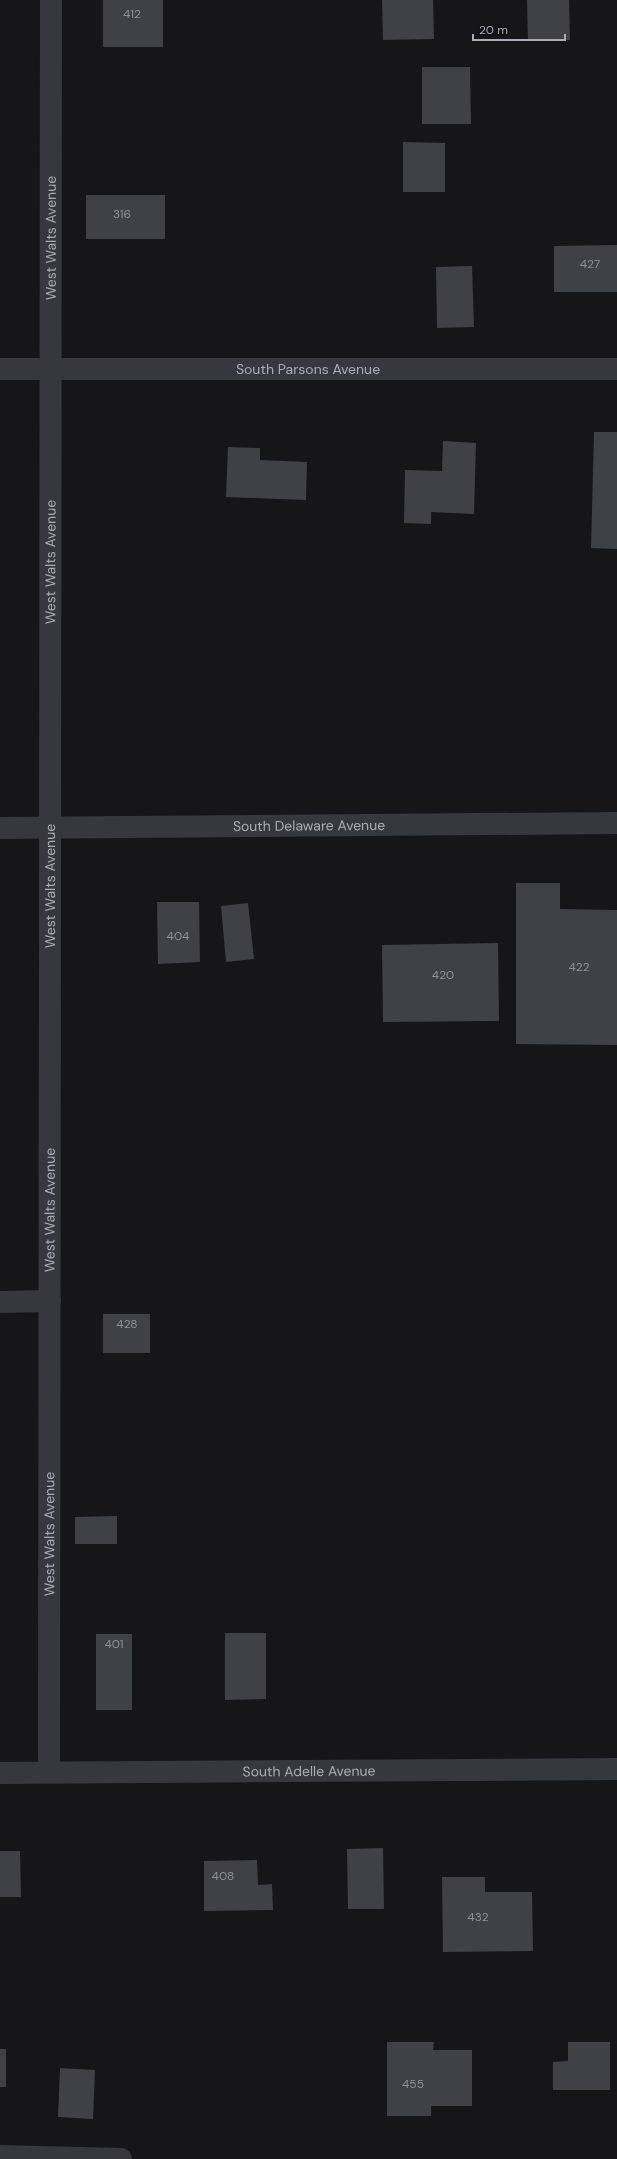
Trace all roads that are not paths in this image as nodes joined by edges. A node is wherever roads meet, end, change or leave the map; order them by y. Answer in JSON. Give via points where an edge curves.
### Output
{"nodes":[{"id":1,"x":51,"y":0,"type":"edge"},
{"id":2,"x":51,"y":368,"type":"junction"},
{"id":3,"x":0,"y":369,"type":"edge"},
{"id":4,"x":617,"y":369,"type":"edge"},
{"id":5,"x":617,"y":823,"type":"edge"},
{"id":6,"x":0,"y":828,"type":"edge"},
{"id":7,"x":50,"y":828,"type":"junction"},
{"id":8,"x":50,"y":1301,"type":"junction"},
{"id":9,"x":0,"y":1302,"type":"edge"},
{"id":10,"x":617,"y":1770,"type":"edge"},
{"id":11,"x":49,"y":1772,"type":"junction"},
{"id":12,"x":0,"y":1773,"type":"edge"},
{"id":13,"x":0,"y":2156,"type":"edge"},
{"id":14,"x":121,"y":2159,"type":"edge"}],
"edges":[{"from":1,"to":2,"type":"street","name":"West Walts Avenue"},
{"from":2,"to":3,"type":"street","name":"South Parsons Avenue"},
{"from":2,"to":4,"type":"street","name":"South Parsons Avenue"},
{"from":2,"to":7,"type":"street","name":"West Walts Avenue"},
{"from":5,"to":7,"type":"street","name":"South Delaware Avenue"},
{"from":6,"to":7,"type":"street","name":"South Delaware Avenue"},
{"from":7,"to":8,"type":"street","name":"West Walts Avenue"},
{"from":8,"to":9,"type":"street"},
{"from":8,"to":11,"type":"street","name":"West Walts Avenue"},
{"from":10,"to":11,"type":"street","name":"South Adelle Avenue"},
{"from":11,"to":12,"type":"street","name":"South Adelle Avenue"},
{"from":13,"to":14,"type":"street"}]}
